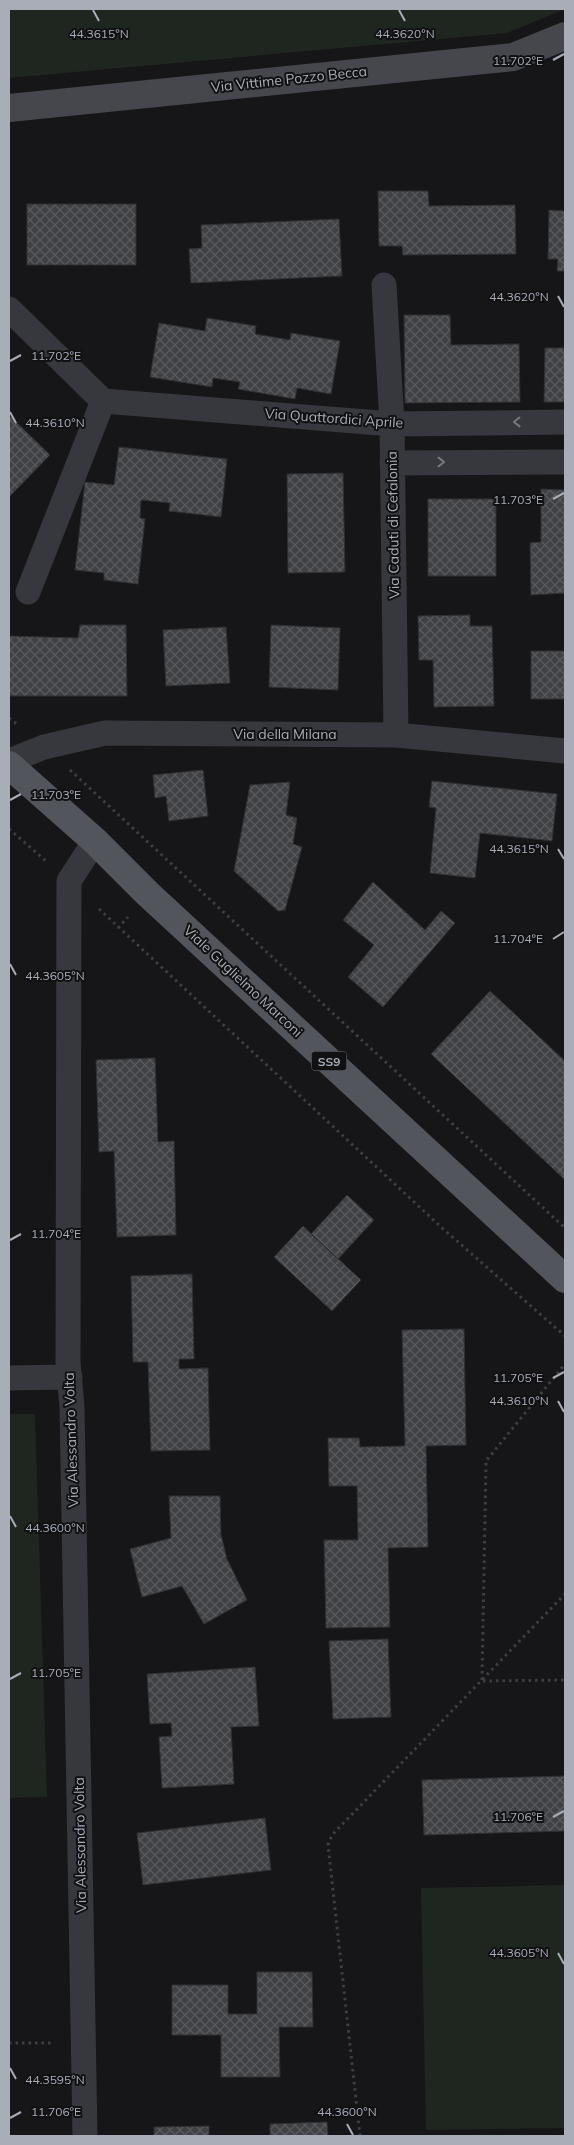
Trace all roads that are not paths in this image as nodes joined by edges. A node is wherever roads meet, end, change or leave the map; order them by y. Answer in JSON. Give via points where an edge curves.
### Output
{"nodes":[{"id":1,"x":565,"y":36,"type":"edge"},
{"id":2,"x":9,"y":108,"type":"edge"},
{"id":3,"x":384,"y":285,"type":"dead end"},
{"id":4,"x":9,"y":309,"type":"edge"},
{"id":5,"x":103,"y":401,"type":"junction"},
{"id":6,"x":565,"y":422,"type":"edge"},
{"id":7,"x":392,"y":424,"type":"junction"},
{"id":8,"x":565,"y":462,"type":"edge"},
{"id":9,"x":392,"y":463,"type":"junction"},
{"id":10,"x":28,"y":592,"type":"dead end"},
{"id":11,"x":396,"y":735,"type":"junction"},
{"id":12,"x":565,"y":751,"type":"edge"},
{"id":13,"x":9,"y":761,"type":"edge"},
{"id":14,"x":9,"y":765,"type":"edge"},
{"id":15,"x":95,"y":841,"type":"junction"},
{"id":16,"x":565,"y":1279,"type":"edge"},
{"id":17,"x":9,"y":1378,"type":"edge"},
{"id":18,"x":70,"y":1378,"type":"junction"},
{"id":19,"x":85,"y":2136,"type":"edge"}],
"edges":[{"from":1,"to":2,"type":"street","name":"Via Vittime Pozzo Becca","via":[[513,57]]},
{"from":3,"to":7,"type":"street","name":"Via Caduti di Cefalonia"},
{"from":4,"to":5,"type":"street"},
{"from":5,"to":7,"type":"street","name":"Via Quattordici Aprile"},
{"from":5,"to":10,"type":"street"},
{"from":6,"to":7,"type":"street","name":"Via Quattordici Aprile","one_way":true},
{"from":7,"to":9,"type":"street","name":"Via Caduti di Cefalonia"},
{"from":9,"to":8,"type":"street","one_way":true},
{"from":9,"to":11,"type":"street","name":"Via Caduti di Cefalonia"},
{"from":11,"to":12,"type":"street","name":"Via della Milana"},
{"from":11,"to":13,"type":"street","name":"Via della Milana","via":[[105,733],[44,747]]},
{"from":14,"to":15,"type":"main road","name":"Viale Guglielmo Marconi","number":"SS9"},
{"from":15,"to":16,"type":"main road","name":"Viale Guglielmo Marconi","number":"SS9","via":[[148,894]]},
{"from":15,"to":18,"type":"street","name":"Via Alessandro Volta","via":[[69,881]]},
{"from":17,"to":18,"type":"street"},
{"from":18,"to":19,"type":"street","name":"Via Alessandro Volta"}]}
